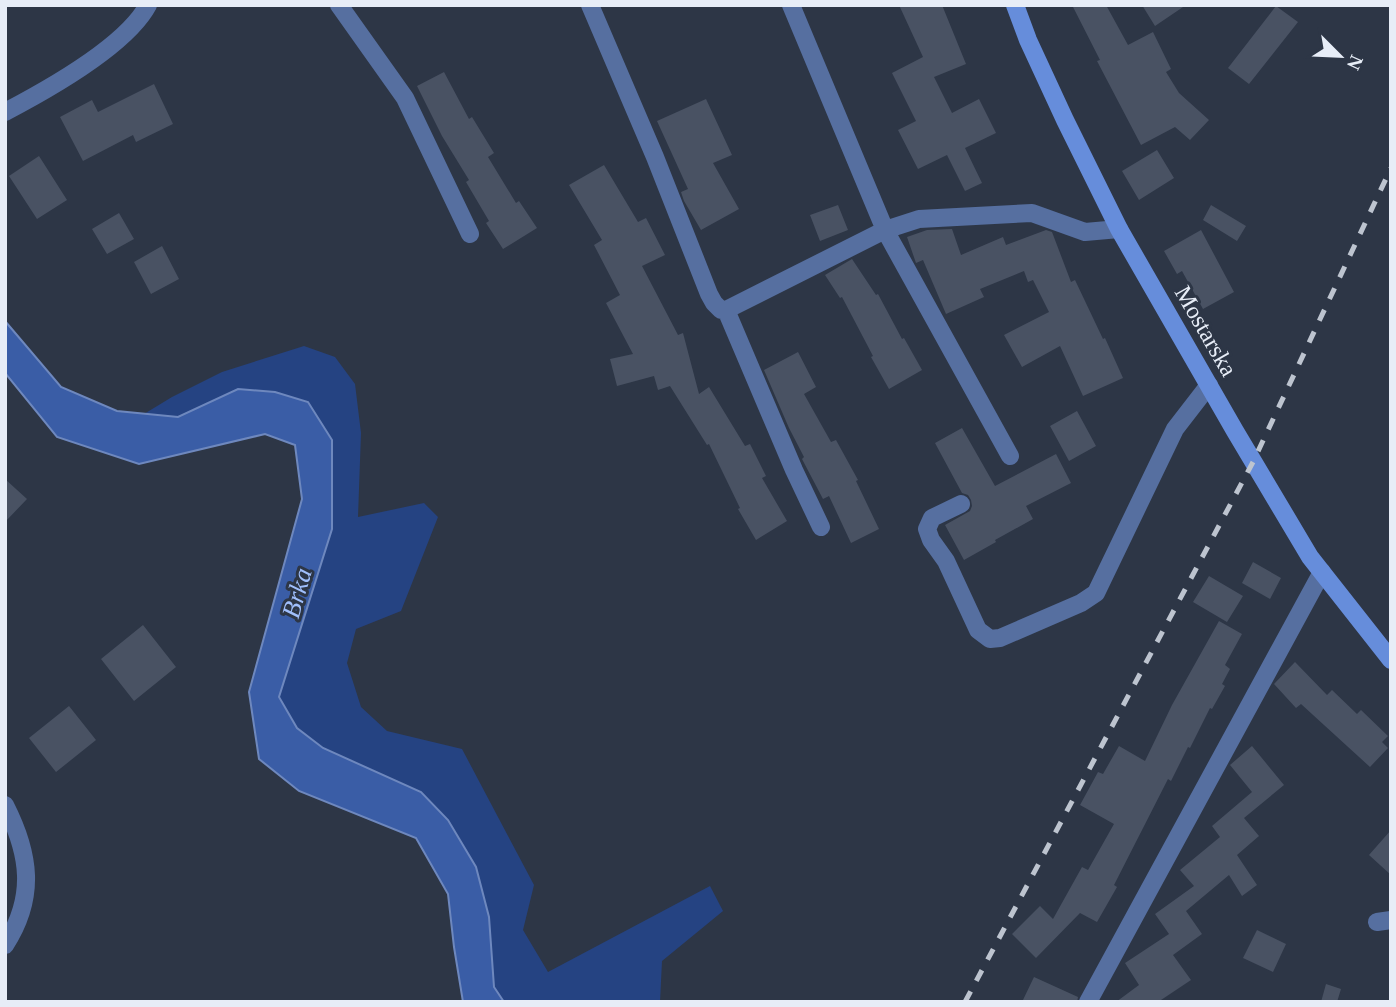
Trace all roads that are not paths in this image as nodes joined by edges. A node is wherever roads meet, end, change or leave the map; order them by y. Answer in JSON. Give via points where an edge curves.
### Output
{"nodes":[{"id":1,"x":148,"y":5,"type":"edge"},
{"id":2,"x":339,"y":5,"type":"edge"},
{"id":3,"x":590,"y":5,"type":"edge"},
{"id":4,"x":791,"y":5,"type":"edge"},
{"id":5,"x":1015,"y":5,"type":"edge"},
{"id":6,"x":5,"y":112,"type":"edge"},
{"id":7,"x":1119,"y":229,"type":"junction"},
{"id":8,"x":885,"y":230,"type":"junction"},
{"id":9,"x":470,"y":234,"type":"dead end"},
{"id":10,"x":726,"y":310,"type":"junction"},
{"id":11,"x":1209,"y":385,"type":"junction"},
{"id":12,"x":1010,"y":456,"type":"dead end"},
{"id":13,"x":961,"y":503,"type":"dead end"},
{"id":14,"x":821,"y":527,"type":"dead end"},
{"id":15,"x":1322,"y":572,"type":"junction"},
{"id":16,"x":1390,"y":658,"type":"edge"},
{"id":17,"x":5,"y":805,"type":"edge"},
{"id":18,"x":5,"y":945,"type":"edge"},
{"id":19,"x":1088,"y":1002,"type":"edge"}],
"edges":[{"from":1,"to":6,"type":"street","via":[[135,25],[107,49]]},
{"from":2,"to":9,"type":"street","via":[[405,98]]},
{"from":3,"to":10,"type":"street","via":[[709,294]]},
{"from":4,"to":8,"type":"street"},
{"from":5,"to":7,"type":"main road","name":"Mostarska"},
{"from":7,"to":8,"type":"street","via":[[1085,232],[1032,213],[919,219]]},
{"from":7,"to":11,"type":"main road","name":"Mostarska"},
{"from":8,"to":10,"type":"street"},
{"from":8,"to":12,"type":"street"},
{"from":10,"to":14,"type":"street"},
{"from":11,"to":13,"type":"street","via":[[1175,429],[1096,593],[1081,603],[1000,638],[990,639],[978,630],[927,529],[932,518]]},
{"from":11,"to":15,"type":"main road","name":"Mostarska"},
{"from":15,"to":16,"type":"main road","name":"Mostarska"},
{"from":15,"to":19,"type":"street"},
{"from":17,"to":18,"type":"street","via":[[26,857],[28,877],[25,900]]}]}
